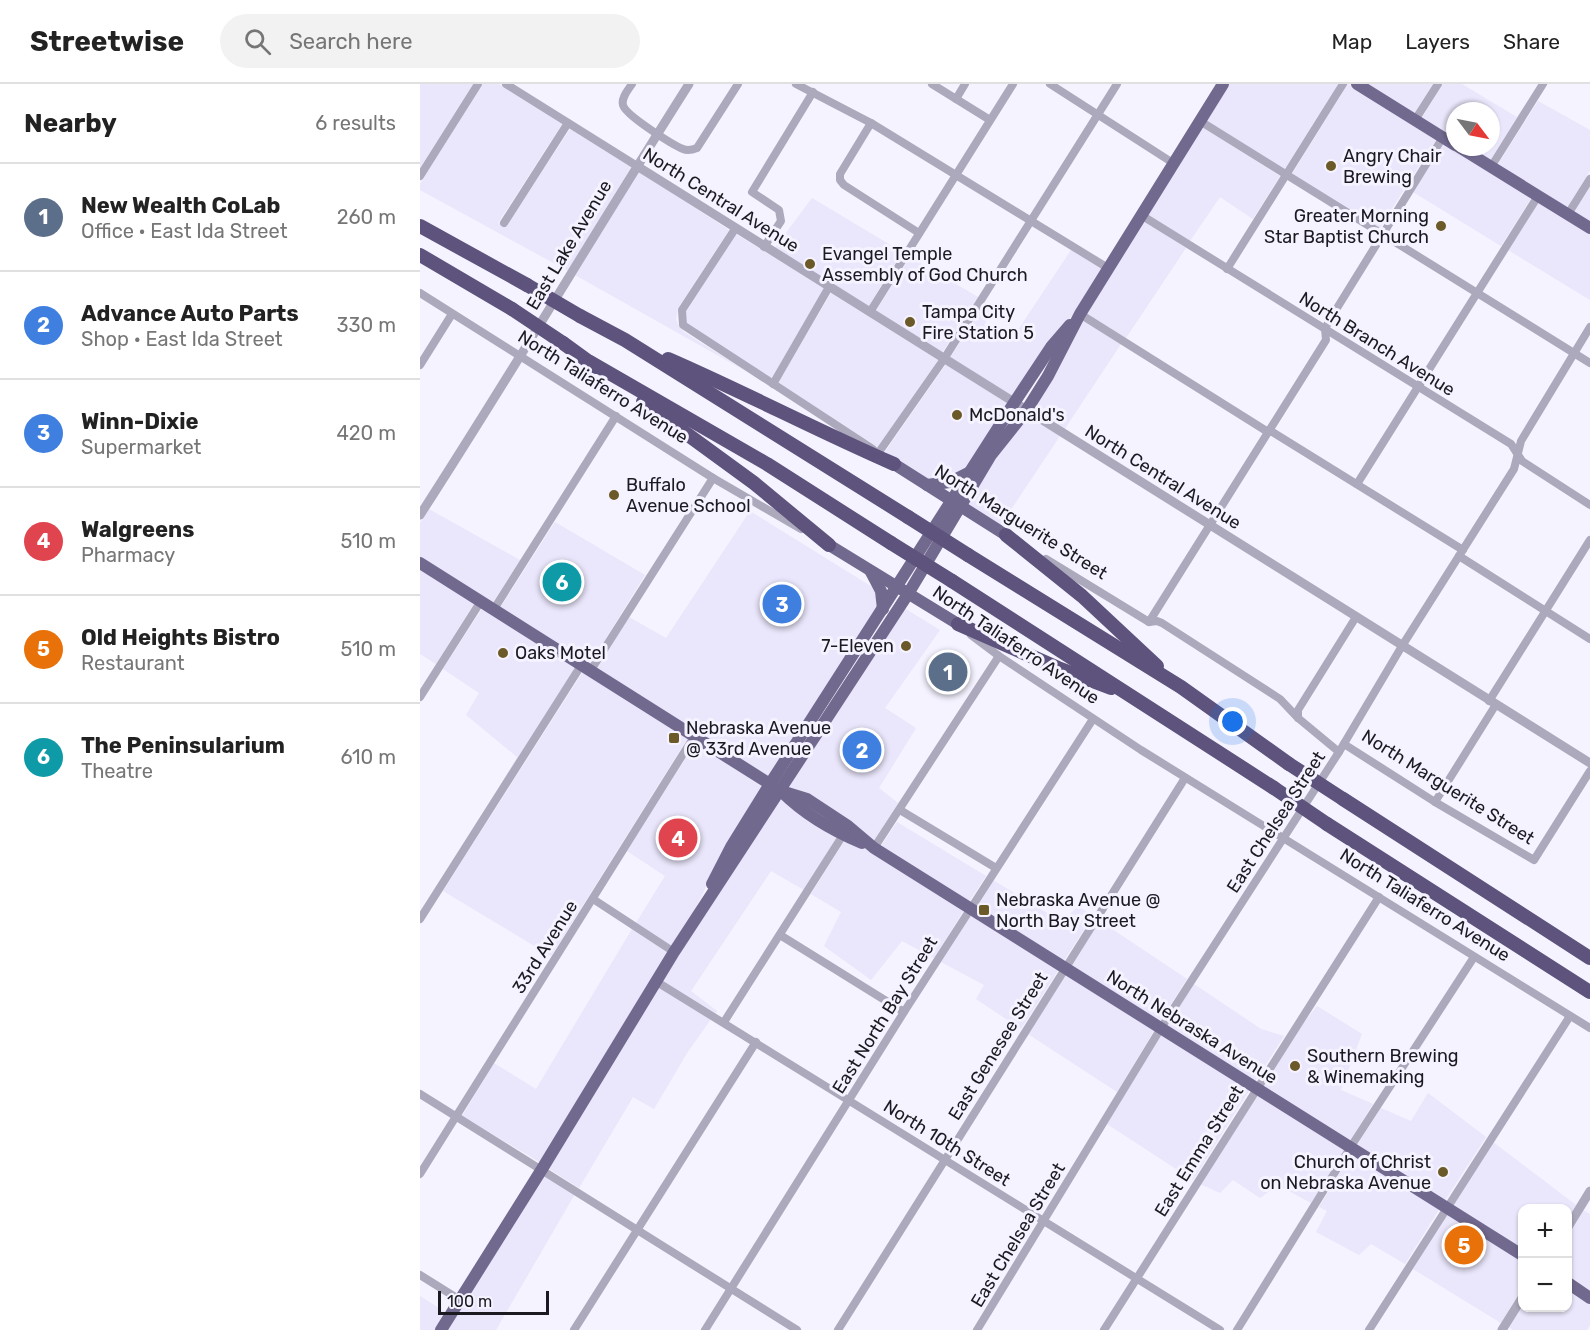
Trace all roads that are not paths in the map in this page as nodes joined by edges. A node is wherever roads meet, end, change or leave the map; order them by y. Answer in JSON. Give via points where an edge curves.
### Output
{"nodes":[{"id":1,"x":478,"y":84,"type":"edge"},
{"id":2,"x":506,"y":84,"type":"edge"},
{"id":3,"x":632,"y":84,"type":"edge"},
{"id":4,"x":689,"y":84,"type":"edge"},
{"id":5,"x":738,"y":84,"type":"edge"},
{"id":6,"x":796,"y":84,"type":"edge"},
{"id":7,"x":932,"y":84,"type":"edge"},
{"id":8,"x":965,"y":84,"type":"edge"},
{"id":9,"x":1013,"y":84,"type":"edge"},
{"id":10,"x":1050,"y":84,"type":"edge"},
{"id":11,"x":1117,"y":84,"type":"edge"},
{"id":12,"x":1222,"y":84,"type":"edge"},
{"id":13,"x":1343,"y":84,"type":"edge"},
{"id":14,"x":1357,"y":84,"type":"edge"},
{"id":15,"x":1438,"y":84,"type":"edge"},
{"id":16,"x":1544,"y":84,"type":"edge"},
{"id":17,"x":813,"y":92,"type":"junction"},
{"id":18,"x":956,"y":99,"type":"junction"},
{"id":19,"x":1098,"y":114,"type":"junction"},
{"id":20,"x":990,"y":120,"type":"junction"},
{"id":21,"x":1415,"y":120,"type":"junction"},
{"id":22,"x":1200,"y":121,"type":"junction"},
{"id":23,"x":568,"y":123,"type":"junction"},
{"id":24,"x":871,"y":123,"type":"junction"},
{"id":25,"x":657,"y":134,"type":"junction"},
{"id":26,"x":1443,"y":137,"type":"junction"},
{"id":27,"x":1446,"y":139,"type":"edge"},
{"id":28,"x":1473,"y":156,"type":"edge"},
{"id":29,"x":1173,"y":163,"type":"junction"},
{"id":30,"x":637,"y":166,"type":"junction"},
{"id":31,"x":1491,"y":167,"type":"junction"},
{"id":32,"x":956,"y":175,"type":"junction"},
{"id":33,"x":1286,"y":175,"type":"junction"},
{"id":34,"x":420,"y":176,"type":"edge"},
{"id":35,"x":1590,"y":179,"type":"edge"},
{"id":36,"x":1538,"y":196,"type":"junction"},
{"id":37,"x":1568,"y":214,"type":"junction"},
{"id":38,"x":1141,"y":215,"type":"junction"},
{"id":39,"x":1030,"y":221,"type":"junction"},
{"id":40,"x":504,"y":223,"type":"dead end"},
{"id":41,"x":420,"y":226,"type":"edge"},
{"id":42,"x":1590,"y":228,"type":"edge"},
{"id":43,"x":735,"y":229,"type":"junction"},
{"id":44,"x":919,"y":233,"type":"junction"},
{"id":45,"x":1381,"y":234,"type":"junction"},
{"id":46,"x":764,"y":247,"type":"junction"},
{"id":47,"x":420,"y":255,"type":"edge"},
{"id":48,"x":1108,"y":268,"type":"junction"},
{"id":49,"x":1227,"y":269,"type":"junction"},
{"id":50,"x":829,"y":287,"type":"junction"},
{"id":51,"x":420,"y":293,"type":"edge"},
{"id":52,"x":1476,"y":294,"type":"junction"},
{"id":53,"x":870,"y":312,"type":"junction"},
{"id":54,"x":452,"y":314,"type":"junction"},
{"id":55,"x":1080,"y":314,"type":"junction"},
{"id":56,"x":1590,"y":327,"type":"edge"},
{"id":57,"x":1325,"y":329,"type":"junction"},
{"id":58,"x":625,"y":340,"type":"junction"},
{"id":59,"x":1574,"y":353,"type":"junction"},
{"id":60,"x":521,"y":357,"type":"junction"},
{"id":61,"x":944,"y":359,"type":"junction"},
{"id":62,"x":590,"y":362,"type":"junction"},
{"id":63,"x":1590,"y":363,"type":"edge"},
{"id":64,"x":420,"y":364,"type":"edge"},
{"id":65,"x":773,"y":384,"type":"junction"},
{"id":66,"x":1418,"y":387,"type":"junction"},
{"id":67,"x":1014,"y":403,"type":"junction"},
{"id":68,"x":1026,"y":411,"type":"junction"},
{"id":69,"x":616,"y":416,"type":"junction"},
{"id":70,"x":1268,"y":431,"type":"junction"},
{"id":71,"x":879,"y":452,"type":"junction"},
{"id":72,"x":1518,"y":454,"type":"junction"},
{"id":73,"x":894,"y":464,"type":"junction"},
{"id":74,"x":969,"y":472,"type":"junction"},
{"id":75,"x":713,"y":478,"type":"junction"},
{"id":76,"x":927,"y":484,"type":"junction"},
{"id":77,"x":1357,"y":484,"type":"junction"},
{"id":78,"x":956,"y":504,"type":"junction"},
{"id":79,"x":1590,"y":505,"type":"edge"},
{"id":80,"x":420,"y":515,"type":"edge"},
{"id":81,"x":1210,"y":526,"type":"junction"},
{"id":82,"x":1006,"y":536,"type":"junction"},
{"id":83,"x":1590,"y":540,"type":"edge"},
{"id":84,"x":829,"y":545,"type":"junction"},
{"id":85,"x":1461,"y":553,"type":"junction"},
{"id":86,"x":420,"y":563,"type":"edge"},
{"id":87,"x":870,"y":571,"type":"junction"},
{"id":88,"x":903,"y":590,"type":"junction"},
{"id":89,"x":481,"y":601,"type":"junction"},
{"id":90,"x":494,"y":609,"type":"junction"},
{"id":91,"x":883,"y":609,"type":"junction"},
{"id":92,"x":1545,"y":612,"type":"junction"},
{"id":93,"x":1356,"y":618,"type":"junction"},
{"id":94,"x":1149,"y":622,"type":"junction"},
{"id":95,"x":958,"y":624,"type":"junction"},
{"id":96,"x":1590,"y":639,"type":"edge"},
{"id":97,"x":1402,"y":646,"type":"junction"},
{"id":98,"x":999,"y":656,"type":"junction"},
{"id":99,"x":587,"y":667,"type":"junction"},
{"id":100,"x":1181,"y":687,"type":"junction"},
{"id":101,"x":1132,"y":696,"type":"junction"},
{"id":102,"x":420,"y":697,"type":"edge"},
{"id":103,"x":1280,"y":699,"type":"junction"},
{"id":104,"x":1304,"y":700,"type":"junction"},
{"id":105,"x":1492,"y":703,"type":"junction"},
{"id":106,"x":1298,"y":718,"type":"junction"},
{"id":107,"x":1093,"y":719,"type":"junction"},
{"id":108,"x":695,"y":735,"type":"junction"},
{"id":109,"x":1344,"y":744,"type":"junction"},
{"id":110,"x":1339,"y":752,"type":"junction"},
{"id":111,"x":1589,"y":763,"type":"edge"},
{"id":112,"x":1185,"y":778,"type":"junction"},
{"id":113,"x":770,"y":784,"type":"junction"},
{"id":114,"x":781,"y":791,"type":"junction"},
{"id":115,"x":1435,"y":802,"type":"junction"},
{"id":116,"x":900,"y":810,"type":"junction"},
{"id":117,"x":843,"y":835,"type":"junction"},
{"id":118,"x":1283,"y":838,"type":"junction"},
{"id":119,"x":874,"y":848,"type":"junction"},
{"id":120,"x":996,"y":868,"type":"junction"},
{"id":121,"x":1378,"y":897,"type":"junction"},
{"id":122,"x":592,"y":899,"type":"junction"},
{"id":123,"x":970,"y":909,"type":"junction"},
{"id":124,"x":420,"y":920,"type":"edge"},
{"id":125,"x":689,"y":931,"type":"junction"},
{"id":126,"x":780,"y":935,"type":"junction"},
{"id":127,"x":674,"y":952,"type":"junction"},
{"id":128,"x":1474,"y":957,"type":"junction"},
{"id":129,"x":1590,"y":958,"type":"edge"},
{"id":130,"x":1064,"y":968,"type":"junction"},
{"id":131,"x":657,"y":982,"type":"junction"},
{"id":132,"x":1590,"y":992,"type":"edge"},
{"id":133,"x":904,"y":1012,"type":"junction"},
{"id":134,"x":1570,"y":1016,"type":"junction"},
{"id":135,"x":724,"y":1022,"type":"junction"},
{"id":136,"x":1161,"y":1028,"type":"junction"},
{"id":137,"x":1590,"y":1028,"type":"edge"},
{"id":138,"x":756,"y":1042,"type":"junction"},
{"id":139,"x":1255,"y":1088,"type":"junction"},
{"id":140,"x":420,"y":1094,"type":"edge"},
{"id":141,"x":849,"y":1100,"type":"junction"},
{"id":142,"x":456,"y":1117,"type":"junction"},
{"id":143,"x":1350,"y":1148,"type":"junction"},
{"id":144,"x":945,"y":1159,"type":"junction"},
{"id":145,"x":542,"y":1169,"type":"junction"},
{"id":146,"x":420,"y":1174,"type":"edge"},
{"id":147,"x":1590,"y":1191,"type":"edge"},
{"id":148,"x":1446,"y":1207,"type":"junction"},
{"id":149,"x":1572,"y":1220,"type":"edge"},
{"id":150,"x":1045,"y":1221,"type":"junction"},
{"id":151,"x":638,"y":1229,"type":"junction"},
{"id":152,"x":1518,"y":1252,"type":"edge"},
{"id":153,"x":420,"y":1275,"type":"edge"},
{"id":154,"x":1136,"y":1278,"type":"junction"},
{"id":155,"x":1572,"y":1286,"type":"edge"},
{"id":156,"x":731,"y":1289,"type":"junction"},
{"id":157,"x":1590,"y":1298,"type":"edge"},
{"id":158,"x":459,"y":1300,"type":"junction"},
{"id":159,"x":1518,"y":1304,"type":"edge"},
{"id":160,"x":441,"y":1330,"type":"edge"},
{"id":161,"x":574,"y":1330,"type":"edge"},
{"id":162,"x":705,"y":1330,"type":"edge"},
{"id":163,"x":797,"y":1330,"type":"edge"},
{"id":164,"x":838,"y":1330,"type":"edge"},
{"id":165,"x":977,"y":1330,"type":"edge"},
{"id":166,"x":1104,"y":1330,"type":"edge"},
{"id":167,"x":1220,"y":1330,"type":"edge"},
{"id":168,"x":1237,"y":1330,"type":"edge"},
{"id":169,"x":1369,"y":1330,"type":"edge"},
{"id":170,"x":1502,"y":1330,"type":"edge"}],
"edges":[{"from":1,"to":34,"type":"street"},
{"from":2,"to":23,"type":"street","name":"North Central Avenue"},
{"from":3,"to":25,"type":"street","via":[[622,104]]},
{"from":4,"to":25,"type":"street","name":"East Lake Avenue"},
{"from":5,"to":25,"type":"street","via":[[697,148],[684,150]]},
{"from":6,"to":17,"type":"street"},
{"from":7,"to":18,"type":"street"},
{"from":8,"to":18,"type":"street"},
{"from":9,"to":20,"type":"street"},
{"from":10,"to":19,"type":"street"},
{"from":11,"to":19,"type":"street"},
{"from":12,"to":22,"type":"main road"},
{"from":13,"to":33,"type":"street"},
{"from":14,"to":21,"type":"main road"},
{"from":15,"to":21,"type":"street"},
{"from":16,"to":31,"type":"street"},
{"from":17,"to":24,"type":"street"},
{"from":17,"to":46,"type":"street","via":[[752,192],[779,210],[781,221]]},
{"from":18,"to":20,"type":"street"},
{"from":19,"to":29,"type":"street"},
{"from":19,"to":39,"type":"street"},
{"from":20,"to":32,"type":"street"},
{"from":21,"to":26,"type":"main road"},
{"from":22,"to":29,"type":"main road"},
{"from":22,"to":33,"type":"street"},
{"from":23,"to":30,"type":"street","name":"North Central Avenue"},
{"from":23,"to":40,"type":"street"},
{"from":24,"to":32,"type":"street"},
{"from":24,"to":44,"type":"street","via":[[840,180]]},
{"from":25,"to":30,"type":"street","name":"East Lake Avenue"},
{"from":26,"to":27,"type":"main road"},
{"from":26,"to":45,"type":"street"},
{"from":28,"to":31,"type":"main road"},
{"from":29,"to":38,"type":"main road"},
{"from":30,"to":43,"type":"street","name":"North Central Avenue"},
{"from":30,"to":60,"type":"street","name":"East Lake Avenue"},
{"from":31,"to":36,"type":"main road"},
{"from":32,"to":39,"type":"street"},
{"from":32,"to":44,"type":"street"},
{"from":33,"to":45,"type":"street"},
{"from":33,"to":49,"type":"street"},
{"from":35,"to":37,"type":"street"},
{"from":36,"to":37,"type":"main road"},
{"from":36,"to":52,"type":"street"},
{"from":37,"to":42,"type":"main road"},
{"from":38,"to":48,"type":"main road"},
{"from":38,"to":49,"type":"street","name":"North Branch Avenue"},
{"from":39,"to":48,"type":"street"},
{"from":39,"to":61,"type":"street"},
{"from":41,"to":58,"type":"highway","bridge":true},
{"from":43,"to":46,"type":"street","name":"North Central Avenue"},
{"from":43,"to":65,"type":"street","name":"North Marguerite Street","via":[[682,310],[681,321],[686,329]]},
{"from":44,"to":53,"type":"street"},
{"from":45,"to":52,"type":"street"},
{"from":45,"to":57,"type":"street"},
{"from":46,"to":50,"type":"street","name":"North Central Avenue"},
{"from":47,"to":62,"type":"highway","bridge":true,"via":[[512,309]]},
{"from":48,"to":55,"type":"main road"},
{"from":49,"to":57,"type":"street","name":"North Branch Avenue"},
{"from":50,"to":53,"type":"street","name":"North Central Avenue"},
{"from":50,"to":65,"type":"street"},
{"from":51,"to":54,"type":"street","name":"North Taliaferro Avenue"},
{"from":52,"to":59,"type":"street"},
{"from":52,"to":66,"type":"street"},
{"from":53,"to":61,"type":"street","name":"North Central Avenue"},
{"from":54,"to":60,"type":"street","name":"North Taliaferro Avenue"},
{"from":54,"to":64,"type":"street"},
{"from":55,"to":67,"type":"main road","via":[[1051,346]]},
{"from":55,"to":68,"type":"main road"},
{"from":55,"to":70,"type":"street"},
{"from":56,"to":59,"type":"street","name":"East Chelsea Street"},
{"from":57,"to":66,"type":"street","name":"North Branch Avenue"},
{"from":57,"to":70,"type":"street","via":[[1326,340]]},
{"from":58,"to":73,"type":"highway"},
{"from":58,"to":100,"type":"highway","bridge":true},
{"from":59,"to":63,"type":"street"},
{"from":59,"to":72,"type":"street","name":"East Chelsea Street","via":[[1521,441]]},
{"from":60,"to":69,"type":"street","name":"North Taliaferro Avenue"},
{"from":60,"to":80,"type":"street","name":"East Lake Avenue"},
{"from":61,"to":67,"type":"street","name":"North Central Avenue"},
{"from":61,"to":71,"type":"street"},
{"from":62,"to":84,"type":"highway","via":[[753,483]]},
{"from":62,"to":101,"type":"highway","bridge":true,"via":[[767,464]]},
{"from":65,"to":71,"type":"street","name":"North Marguerite Street"},
{"from":66,"to":72,"type":"street","name":"North Branch Avenue","via":[[1511,444]]},
{"from":66,"to":77,"type":"street"},
{"from":67,"to":68,"type":"street","name":"North Central Avenue"},
{"from":67,"to":74,"type":"main road"},
{"from":68,"to":78,"type":"main road"},
{"from":68,"to":81,"type":"street","name":"North Central Avenue"},
{"from":69,"to":75,"type":"street","name":"North Taliaferro Avenue"},
{"from":69,"to":90,"type":"street"},
{"from":70,"to":77,"type":"street"},
{"from":70,"to":81,"type":"street"},
{"from":71,"to":73,"type":"street","name":"North Marguerite Street"},
{"from":72,"to":79,"type":"street","name":"North Branch Avenue","via":[[1522,461]]},
{"from":72,"to":85,"type":"street","name":"East Chelsea Street","via":[[1514,469]]},
{"from":73,"to":76,"type":"main road","name":"North Marguerite Street"},
{"from":74,"to":76,"type":"main road","via":[[950,482]]},
{"from":74,"to":78,"type":"main road"},
{"from":75,"to":84,"type":"street","name":"North Taliaferro Avenue"},
{"from":75,"to":99,"type":"street"},
{"from":76,"to":78,"type":"main road","name":"North Marguerite Street"},
{"from":77,"to":85,"type":"street"},
{"from":78,"to":82,"type":"main road","name":"North Marguerite Street"},
{"from":78,"to":88,"type":"main road"},
{"from":81,"to":93,"type":"street","name":"North Central Avenue"},
{"from":81,"to":94,"type":"street"},
{"from":82,"to":94,"type":"street","name":"North Marguerite Street"},
{"from":82,"to":100,"type":"highway","via":[[1082,596]]},
{"from":83,"to":92,"type":"street"},
{"from":84,"to":87,"type":"main road","name":"North Taliaferro Avenue"},
{"from":85,"to":92,"type":"street"},
{"from":85,"to":97,"type":"street","name":"East Chelsea Street"},
{"from":86,"to":89,"type":"main road","name":"North Nebraska Avenue"},
{"from":87,"to":88,"type":"main road","name":"North Taliaferro Avenue"},
{"from":87,"to":91,"type":"main road","via":[[881,591]]},
{"from":88,"to":91,"type":"main road"},
{"from":88,"to":95,"type":"main road","name":"North Taliaferro Avenue"},
{"from":88,"to":114,"type":"main road"},
{"from":89,"to":90,"type":"main road","name":"North Nebraska Avenue"},
{"from":89,"to":102,"type":"street"},
{"from":90,"to":99,"type":"main road","name":"North Nebraska Avenue"},
{"from":91,"to":113,"type":"main road"},
{"from":92,"to":96,"type":"street"},
{"from":92,"to":105,"type":"street"},
{"from":93,"to":97,"type":"street","name":"North Central Avenue"},
{"from":93,"to":104,"type":"street"},
{"from":94,"to":103,"type":"street","name":"North Marguerite Street","via":[[1162,623]]},
{"from":95,"to":98,"type":"street","name":"North Taliaferro Avenue"},
{"from":95,"to":101,"type":"highway"},
{"from":97,"to":105,"type":"street","name":"North Central Avenue"},
{"from":97,"to":109,"type":"street","name":"East Chelsea Street"},
{"from":98,"to":107,"type":"street","name":"North Taliaferro Avenue"},
{"from":98,"to":116,"type":"street"},
{"from":99,"to":108,"type":"main road","name":"North Nebraska Avenue"},
{"from":99,"to":124,"type":"street"},
{"from":100,"to":129,"type":"highway","bridge":true,"via":[[1289,764]]},
{"from":101,"to":132,"type":"highway","bridge":true},
{"from":103,"to":104,"type":"street","via":[[1288,703]]},
{"from":103,"to":106,"type":"street","name":"North Marguerite Street"},
{"from":104,"to":106,"type":"street"},
{"from":105,"to":111,"type":"street","name":"North Central Avenue"},
{"from":105,"to":115,"type":"street"},
{"from":106,"to":110,"type":"street","name":"North Marguerite Street"},
{"from":107,"to":112,"type":"street","name":"North Taliaferro Avenue"},
{"from":107,"to":120,"type":"street","name":"East North Bay Street"},
{"from":108,"to":113,"type":"main road","name":"North Nebraska Avenue"},
{"from":108,"to":122,"type":"street","name":"33rd Avenue"},
{"from":109,"to":110,"type":"street","name":"East Chelsea Street"},
{"from":109,"to":115,"type":"street","name":"North Marguerite Street"},
{"from":110,"to":118,"type":"street","name":"East Chelsea Street"},
{"from":111,"to":115,"type":"street","name":"North Marguerite Street","via":[[1534,860]]},
{"from":112,"to":118,"type":"street","name":"North Taliaferro Avenue"},
{"from":112,"to":130,"type":"street","name":"East Genesee Street"},
{"from":113,"to":114,"type":"main road","name":"North Nebraska Avenue"},
{"from":113,"to":125,"type":"main road","via":[[731,847]]},
{"from":114,"to":117,"type":"main road","name":"North Nebraska Avenue","via":[[800,810]]},
{"from":114,"to":119,"type":"main road","name":"North Nebraska Avenue","via":[[807,799]]},
{"from":114,"to":125,"type":"main road"},
{"from":116,"to":119,"type":"street"},
{"from":116,"to":120,"type":"street"},
{"from":117,"to":119,"type":"main road","name":"North Nebraska Avenue"},
{"from":117,"to":126,"type":"street"},
{"from":118,"to":121,"type":"street","name":"North Taliaferro Avenue"},
{"from":118,"to":136,"type":"street","name":"East Chelsea Street"},
{"from":119,"to":123,"type":"main road","name":"North Nebraska Avenue"},
{"from":120,"to":123,"type":"street","name":"East North Bay Street"},
{"from":121,"to":128,"type":"street","name":"North Taliaferro Avenue"},
{"from":121,"to":139,"type":"street","name":"East Emma Street"},
{"from":122,"to":127,"type":"street"},
{"from":122,"to":142,"type":"street","name":"33rd Avenue"},
{"from":123,"to":130,"type":"main road","name":"North Nebraska Avenue"},
{"from":123,"to":133,"type":"street","name":"East North Bay Street"},
{"from":125,"to":127,"type":"main road"},
{"from":126,"to":133,"type":"street"},
{"from":126,"to":135,"type":"street"},
{"from":127,"to":131,"type":"main road"},
{"from":128,"to":134,"type":"street","name":"North Taliaferro Avenue"},
{"from":128,"to":143,"type":"street"},
{"from":130,"to":136,"type":"main road","name":"North Nebraska Avenue"},
{"from":130,"to":144,"type":"street","name":"East Genesee Street"},
{"from":131,"to":135,"type":"street","name":"North 10th Street"},
{"from":131,"to":145,"type":"main road"},
{"from":133,"to":141,"type":"street","name":"East North Bay Street"},
{"from":134,"to":137,"type":"street","name":"North Taliaferro Avenue"},
{"from":134,"to":148,"type":"street"},
{"from":135,"to":138,"type":"street","name":"North 10th Street"},
{"from":136,"to":139,"type":"main road","name":"North Nebraska Avenue"},
{"from":136,"to":150,"type":"street","name":"East Chelsea Street"},
{"from":138,"to":141,"type":"street","name":"North 10th Street"},
{"from":138,"to":151,"type":"street"},
{"from":139,"to":143,"type":"main road","name":"North Nebraska Avenue"},
{"from":139,"to":154,"type":"street","name":"East Emma Street"},
{"from":140,"to":142,"type":"street"},
{"from":141,"to":144,"type":"street","name":"North 10th Street"},
{"from":141,"to":156,"type":"street","name":"East North Bay Street"},
{"from":142,"to":145,"type":"street"},
{"from":142,"to":146,"type":"street","name":"33rd Avenue"},
{"from":143,"to":148,"type":"main road","name":"North Nebraska Avenue"},
{"from":143,"to":168,"type":"street"},
{"from":144,"to":150,"type":"street","name":"North 10th Street"},
{"from":144,"to":164,"type":"street","name":"East Genesee Street"},
{"from":145,"to":151,"type":"street"},
{"from":145,"to":158,"type":"main road"},
{"from":147,"to":149,"type":"street"},
{"from":148,"to":152,"type":"main road","name":"North Nebraska Avenue"},
{"from":148,"to":169,"type":"street"},
{"from":150,"to":154,"type":"street","name":"North 10th Street"},
{"from":150,"to":165,"type":"street","name":"East Chelsea Street"},
{"from":151,"to":156,"type":"street"},
{"from":151,"to":161,"type":"street"},
{"from":153,"to":158,"type":"street"},
{"from":154,"to":166,"type":"street","name":"East Emma Street"},
{"from":154,"to":167,"type":"street","name":"North 10th Street"},
{"from":155,"to":157,"type":"main road"},
{"from":156,"to":162,"type":"street","name":"East North Bay Street"},
{"from":156,"to":163,"type":"street"},
{"from":158,"to":160,"type":"main road"},
{"from":159,"to":170,"type":"street"}]}
